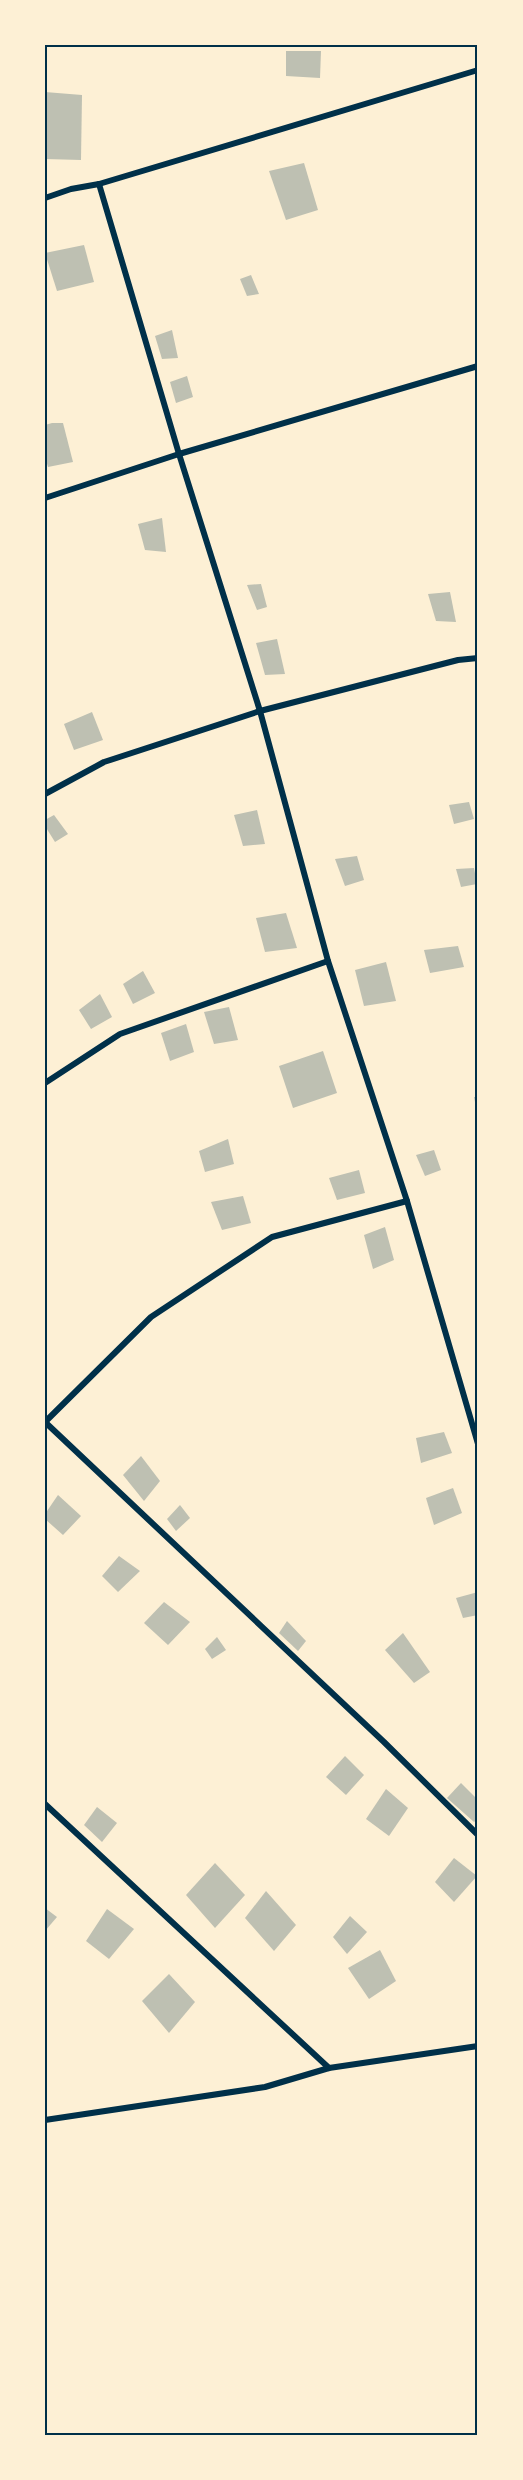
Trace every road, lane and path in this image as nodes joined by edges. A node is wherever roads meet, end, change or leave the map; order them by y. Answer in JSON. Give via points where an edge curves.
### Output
{"nodes":[{"id":1,"x":478,"y":70,"type":"edge"},
{"id":2,"x":99,"y":184,"type":"junction"},
{"id":3,"x":45,"y":198,"type":"edge"},
{"id":4,"x":478,"y":366,"type":"edge"},
{"id":5,"x":179,"y":454,"type":"junction"},
{"id":6,"x":45,"y":498,"type":"edge"},
{"id":7,"x":478,"y":658,"type":"edge"},
{"id":8,"x":260,"y":711,"type":"junction"},
{"id":9,"x":45,"y":794,"type":"edge"},
{"id":10,"x":328,"y":961,"type":"junction"},
{"id":11,"x":45,"y":1083,"type":"edge"},
{"id":12,"x":407,"y":1201,"type":"junction"},
{"id":13,"x":45,"y":1422,"type":"edge"},
{"id":14,"x":478,"y":1444,"type":"edge"},
{"id":15,"x":45,"y":1804,"type":"edge"},
{"id":16,"x":478,"y":1835,"type":"edge"},
{"id":17,"x":478,"y":2046,"type":"edge"},
{"id":18,"x":329,"y":2068,"type":"junction"},
{"id":19,"x":45,"y":2120,"type":"edge"}],
"edges":[{"from":1,"to":2,"type":"street"},
{"from":2,"to":3,"type":"street"},
{"from":2,"to":5,"type":"street"},
{"from":4,"to":5,"type":"street"},
{"from":5,"to":6,"type":"street"},
{"from":5,"to":8,"type":"street"},
{"from":7,"to":8,"type":"street"},
{"from":8,"to":9,"type":"street","via":[[104,762]]},
{"from":8,"to":10,"type":"street"},
{"from":10,"to":11,"type":"street","via":[[120,1034]]},
{"from":10,"to":12,"type":"street"},
{"from":12,"to":13,"type":"street","via":[[272,1237],[151,1317]]},
{"from":12,"to":14,"type":"street"},
{"from":13,"to":16,"type":"street"},
{"from":15,"to":18,"type":"street"},
{"from":17,"to":18,"type":"street"},
{"from":18,"to":19,"type":"street","via":[[265,2086]]}]}
